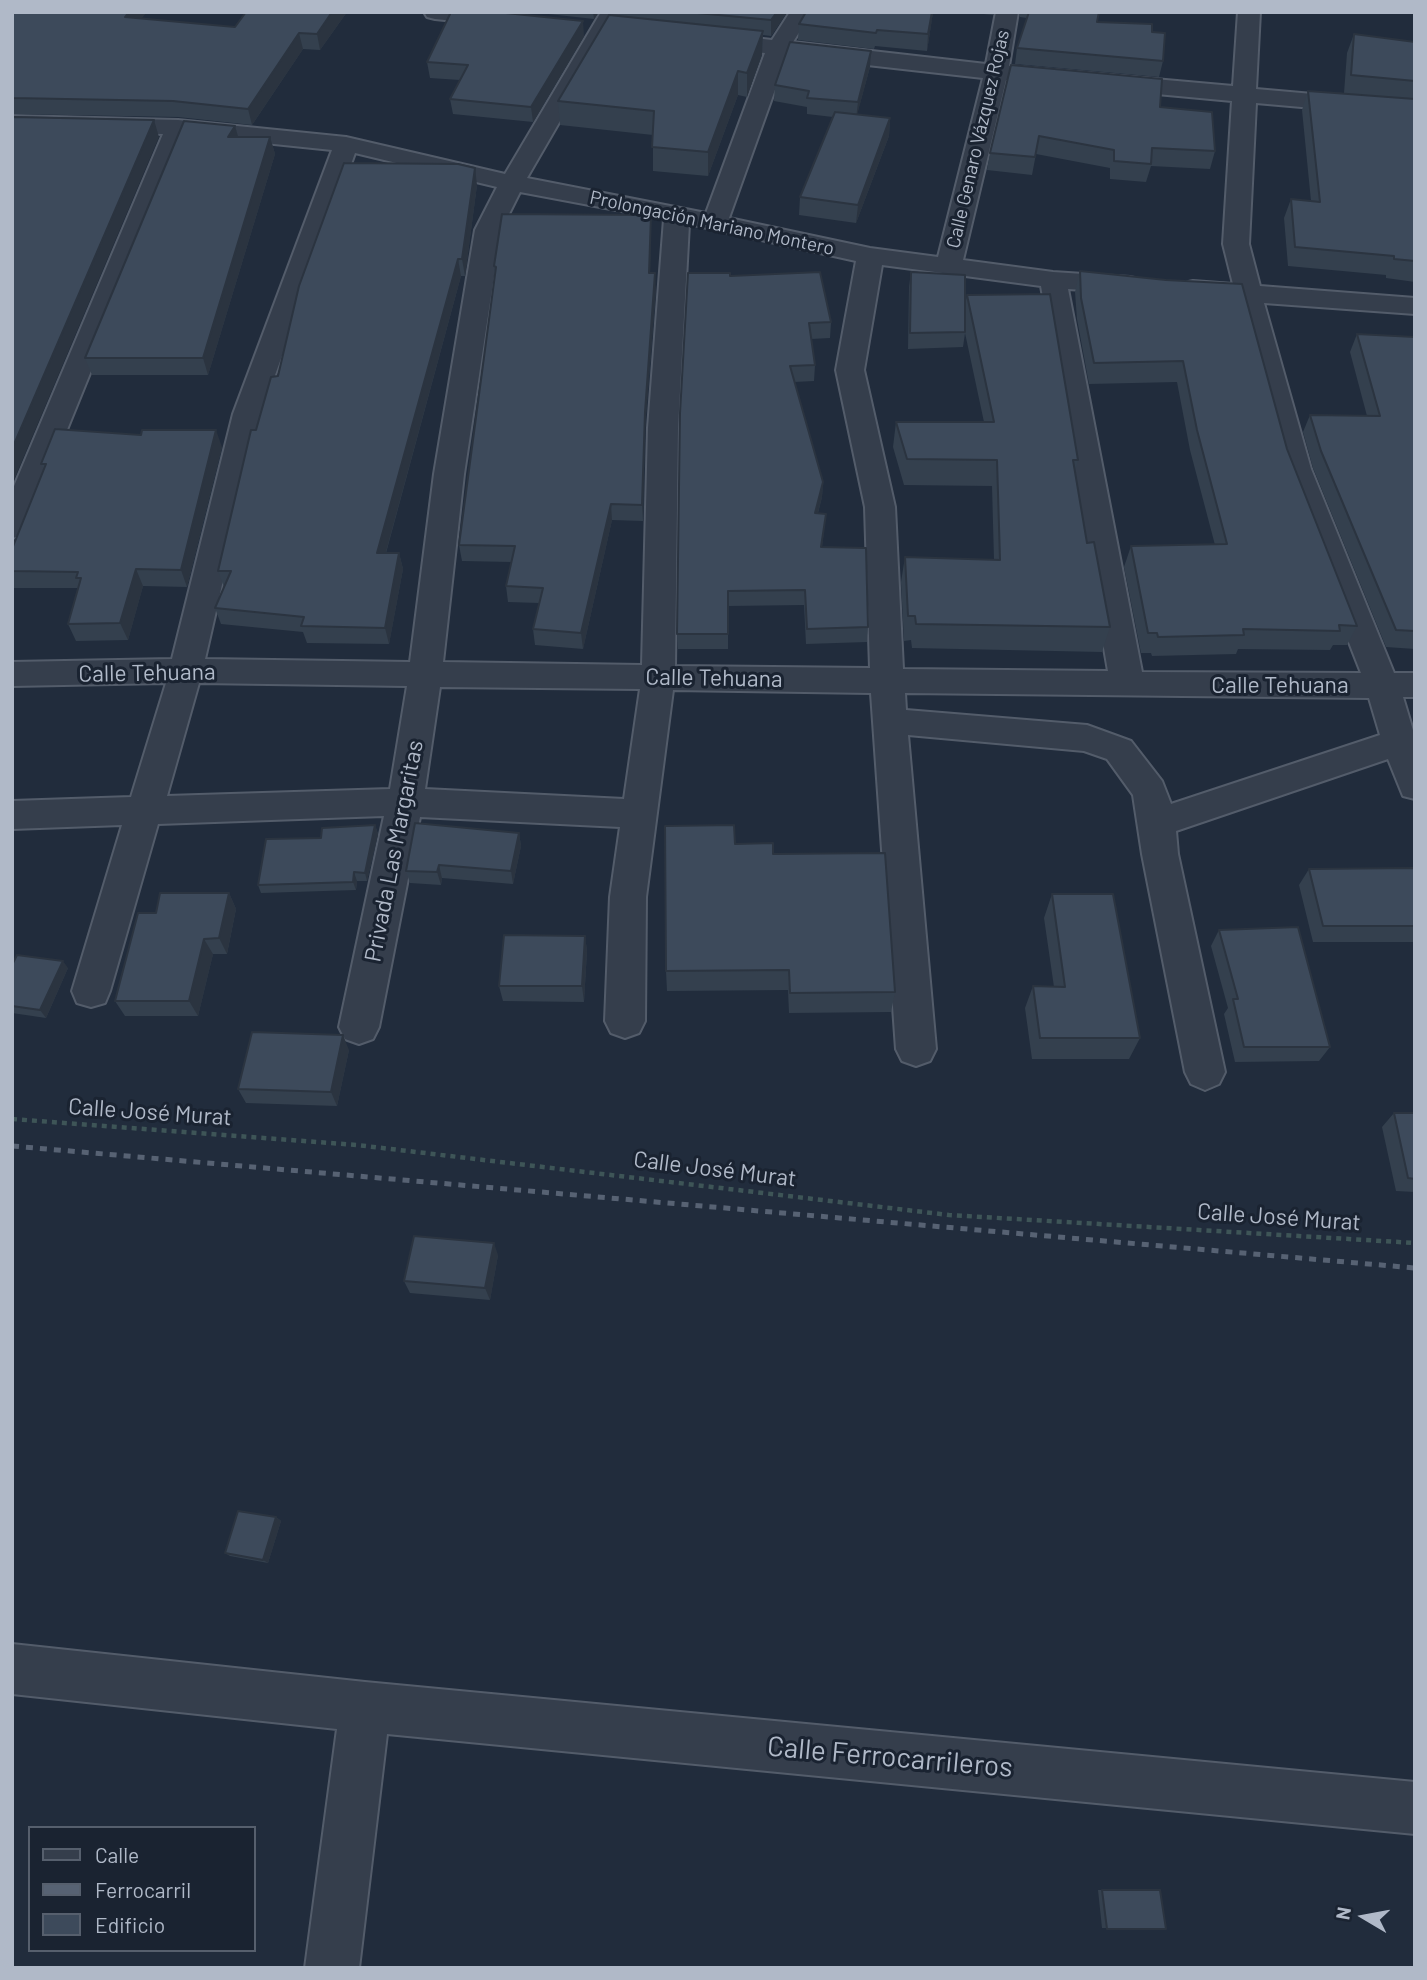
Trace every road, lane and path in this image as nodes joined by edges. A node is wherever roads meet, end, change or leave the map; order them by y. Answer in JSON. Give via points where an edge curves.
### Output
{"nodes":[{"id":1,"x":435,"y":12,"type":"edge"},
{"id":2,"x":801,"y":12,"type":"edge"},
{"id":3,"x":1007,"y":12,"type":"edge"},
{"id":4,"x":1249,"y":12,"type":"edge"},
{"id":5,"x":527,"y":22,"type":"edge"},
{"id":6,"x":606,"y":26,"type":"edge"},
{"id":7,"x":684,"y":38,"type":"edge"},
{"id":8,"x":779,"y":47,"type":"junction"},
{"id":9,"x":996,"y":72,"type":"junction"},
{"id":10,"x":1245,"y":93,"type":"junction"},
{"id":11,"x":1415,"y":110,"type":"edge"},
{"id":12,"x":12,"y":123,"type":"edge"},
{"id":13,"x":178,"y":127,"type":"junction"},
{"id":14,"x":346,"y":144,"type":"junction"},
{"id":15,"x":512,"y":183,"type":"junction"},
{"id":16,"x":677,"y":214,"type":"junction"},
{"id":17,"x":715,"y":222,"type":"junction"},
{"id":18,"x":870,"y":256,"type":"junction"},
{"id":19,"x":949,"y":265,"type":"junction"},
{"id":20,"x":1053,"y":280,"type":"junction"},
{"id":21,"x":1247,"y":293,"type":"junction"},
{"id":22,"x":1415,"y":306,"type":"edge"},
{"id":23,"x":12,"y":528,"type":"edge"},
{"id":24,"x":187,"y":671,"type":"junction"},
{"id":25,"x":12,"y":674,"type":"edge"},
{"id":26,"x":425,"y":675,"type":"junction"},
{"id":27,"x":658,"y":677,"type":"junction"},
{"id":28,"x":887,"y":681,"type":"junction"},
{"id":29,"x":1127,"y":683,"type":"junction"},
{"id":30,"x":1398,"y":685,"type":"edge"},
{"id":31,"x":891,"y":722,"type":"junction"},
{"id":32,"x":1399,"y":742,"type":"junction"},
{"id":33,"x":1415,"y":786,"type":"edge"},
{"id":34,"x":405,"y":802,"type":"junction"},
{"id":35,"x":145,"y":809,"type":"junction"},
{"id":36,"x":639,"y":814,"type":"junction"},
{"id":37,"x":12,"y":815,"type":"edge"},
{"id":38,"x":1157,"y":823,"type":"junction"},
{"id":39,"x":90,"y":991,"type":"dead end"},
{"id":40,"x":625,"y":1021,"type":"dead end"},
{"id":41,"x":359,"y":1027,"type":"dead end"},
{"id":42,"x":916,"y":1049,"type":"dead end"},
{"id":43,"x":1205,"y":1072,"type":"dead end"},
{"id":44,"x":12,"y":1119,"type":"edge"},
{"id":45,"x":1415,"y":1243,"type":"edge"},
{"id":46,"x":12,"y":1669,"type":"edge"},
{"id":47,"x":365,"y":1707,"type":"junction"},
{"id":48,"x":1415,"y":1808,"type":"edge"},
{"id":49,"x":332,"y":1968,"type":"edge"}],
"edges":[{"from":1,"to":5,"type":"street"},
{"from":2,"to":8,"type":"street"},
{"from":3,"to":9,"type":"street","name":"Calle Genaro Vázquez Rojas"},
{"from":4,"to":10,"type":"street"},
{"from":6,"to":15,"type":"street","name":"Privada Las Margaritas"},
{"from":7,"to":8,"type":"street"},
{"from":8,"to":9,"type":"street"},
{"from":8,"to":17,"type":"street"},
{"from":9,"to":10,"type":"street"},
{"from":9,"to":19,"type":"street","name":"Calle Genaro Vázquez Rojas"},
{"from":10,"to":11,"type":"street"},
{"from":10,"to":21,"type":"street","via":[[1236,244]]},
{"from":12,"to":13,"type":"street","name":"Prolongación Mariano Montero"},
{"from":13,"to":14,"type":"street","name":"Prolongación Mariano Montero"},
{"from":13,"to":23,"type":"street"},
{"from":14,"to":15,"type":"street","name":"Prolongación Mariano Montero"},
{"from":14,"to":24,"type":"street","via":[[247,414]]},
{"from":15,"to":16,"type":"street","name":"Prolongación Mariano Montero"},
{"from":15,"to":26,"type":"street","name":"Privada Las Margaritas","via":[[488,230],[449,474]]},
{"from":16,"to":17,"type":"street","name":"Prolongación Mariano Montero"},
{"from":16,"to":27,"type":"street","via":[[663,428]]},
{"from":17,"to":18,"type":"street","name":"Prolongación Mariano Montero"},
{"from":18,"to":19,"type":"street","name":"Prolongación Mariano Montero"},
{"from":18,"to":28,"type":"street","via":[[850,370],[880,507]]},
{"from":19,"to":20,"type":"street","name":"Prolongación Mariano Montero"},
{"from":20,"to":21,"type":"street","name":"Prolongación Mariano Montero"},
{"from":20,"to":29,"type":"street"},
{"from":21,"to":22,"type":"street","name":"Prolongación Mariano Montero"},
{"from":21,"to":30,"type":"street","via":[[1297,469]]},
{"from":24,"to":25,"type":"street","name":"Calle Tehuana"},
{"from":24,"to":26,"type":"street","name":"Calle Tehuana"},
{"from":24,"to":35,"type":"street"},
{"from":26,"to":27,"type":"street","name":"Calle Tehuana"},
{"from":26,"to":34,"type":"street","name":"Privada Las Margaritas"},
{"from":27,"to":28,"type":"street","name":"Calle Tehuana"},
{"from":27,"to":36,"type":"street"},
{"from":28,"to":29,"type":"street","name":"Calle Tehuana"},
{"from":28,"to":31,"type":"street"},
{"from":29,"to":30,"type":"street","name":"Calle Tehuana"},
{"from":30,"to":32,"type":"street"},
{"from":31,"to":38,"type":"street","via":[[1087,738],[1119,750],[1150,791]]},
{"from":31,"to":42,"type":"street"},
{"from":32,"to":33,"type":"street"},
{"from":32,"to":38,"type":"street"},
{"from":34,"to":35,"type":"street"},
{"from":34,"to":36,"type":"street"},
{"from":34,"to":41,"type":"street","name":"Privada Las Margaritas"},
{"from":35,"to":37,"type":"street"},
{"from":35,"to":39,"type":"street"},
{"from":36,"to":40,"type":"street","via":[[628,897]]},
{"from":38,"to":43,"type":"street"},
{"from":44,"to":45,"type":"path","name":"Calle José Murat","via":[[357,1145],[949,1215]]},
{"from":46,"to":47,"type":"street","name":"Calle Ferrocarrileros"},
{"from":47,"to":48,"type":"street","name":"Calle Ferrocarrileros"},
{"from":47,"to":49,"type":"street"}]}
